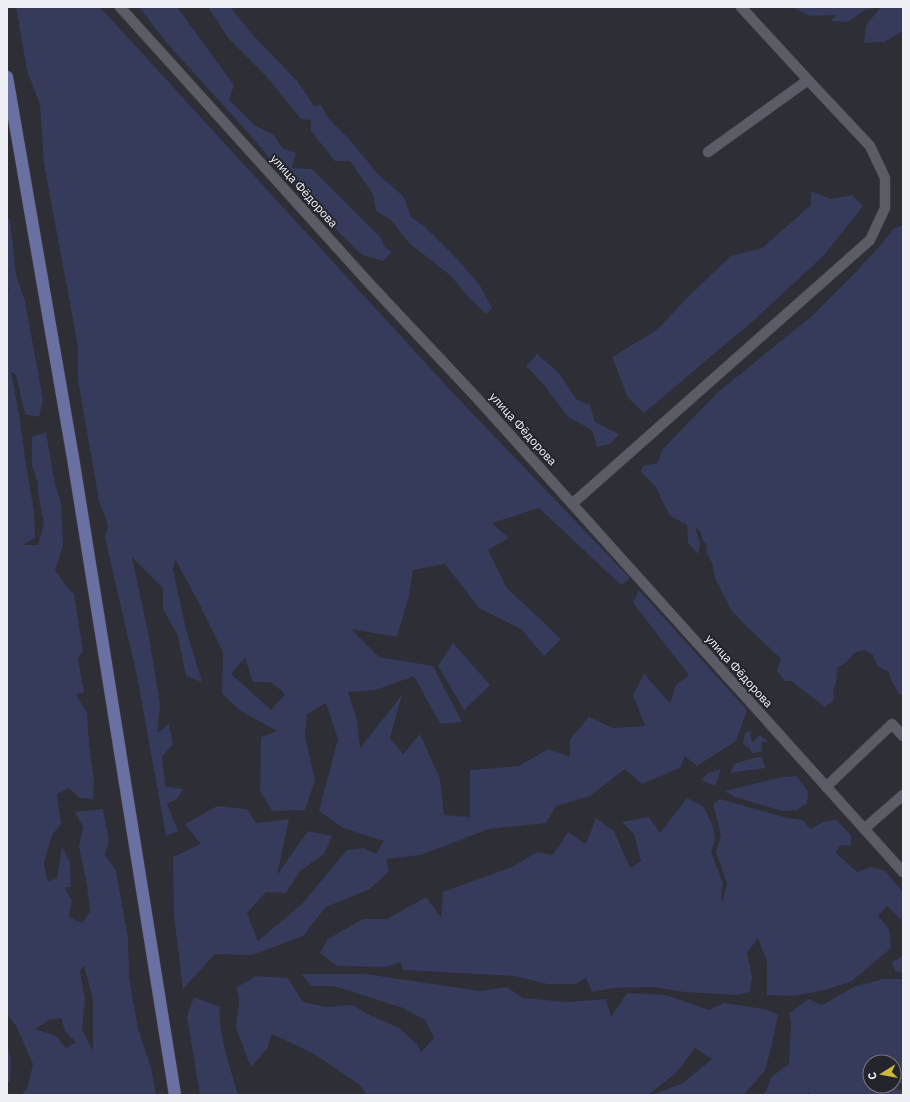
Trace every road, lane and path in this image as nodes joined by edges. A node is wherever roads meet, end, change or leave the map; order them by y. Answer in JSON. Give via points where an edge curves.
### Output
{"nodes":[{"id":1,"x":120,"y":7,"type":"edge"},
{"id":2,"x":741,"y":7,"type":"edge"},
{"id":3,"x":7,"y":77,"type":"edge"},
{"id":4,"x":808,"y":80,"type":"junction"},
{"id":5,"x":708,"y":152,"type":"dead end"},
{"id":6,"x":572,"y":504,"type":"junction"},
{"id":7,"x":903,"y":736,"type":"edge"},
{"id":8,"x":826,"y":787,"type":"junction"},
{"id":9,"x":903,"y":795,"type":"edge"},
{"id":10,"x":864,"y":829,"type":"junction"},
{"id":11,"x":903,"y":872,"type":"edge"},
{"id":12,"x":176,"y":1095,"type":"edge"}],
"edges":[{"from":1,"to":6,"type":"street","name":"улица Фёдорова"},
{"from":2,"to":4,"type":"street"},
{"from":3,"to":12,"type":"main road","via":[[74,466]]},
{"from":4,"to":5,"type":"street"},
{"from":4,"to":6,"type":"street","via":[[870,146],[885,178],[885,208],[870,240]]},
{"from":6,"to":8,"type":"street","name":"улица Фёдорова"},
{"from":7,"to":8,"type":"street","via":[[892,724]]},
{"from":8,"to":10,"type":"street","name":"улица Фёдорова"},
{"from":9,"to":10,"type":"street"},
{"from":10,"to":11,"type":"street","name":"улица Фёдорова"}]}
